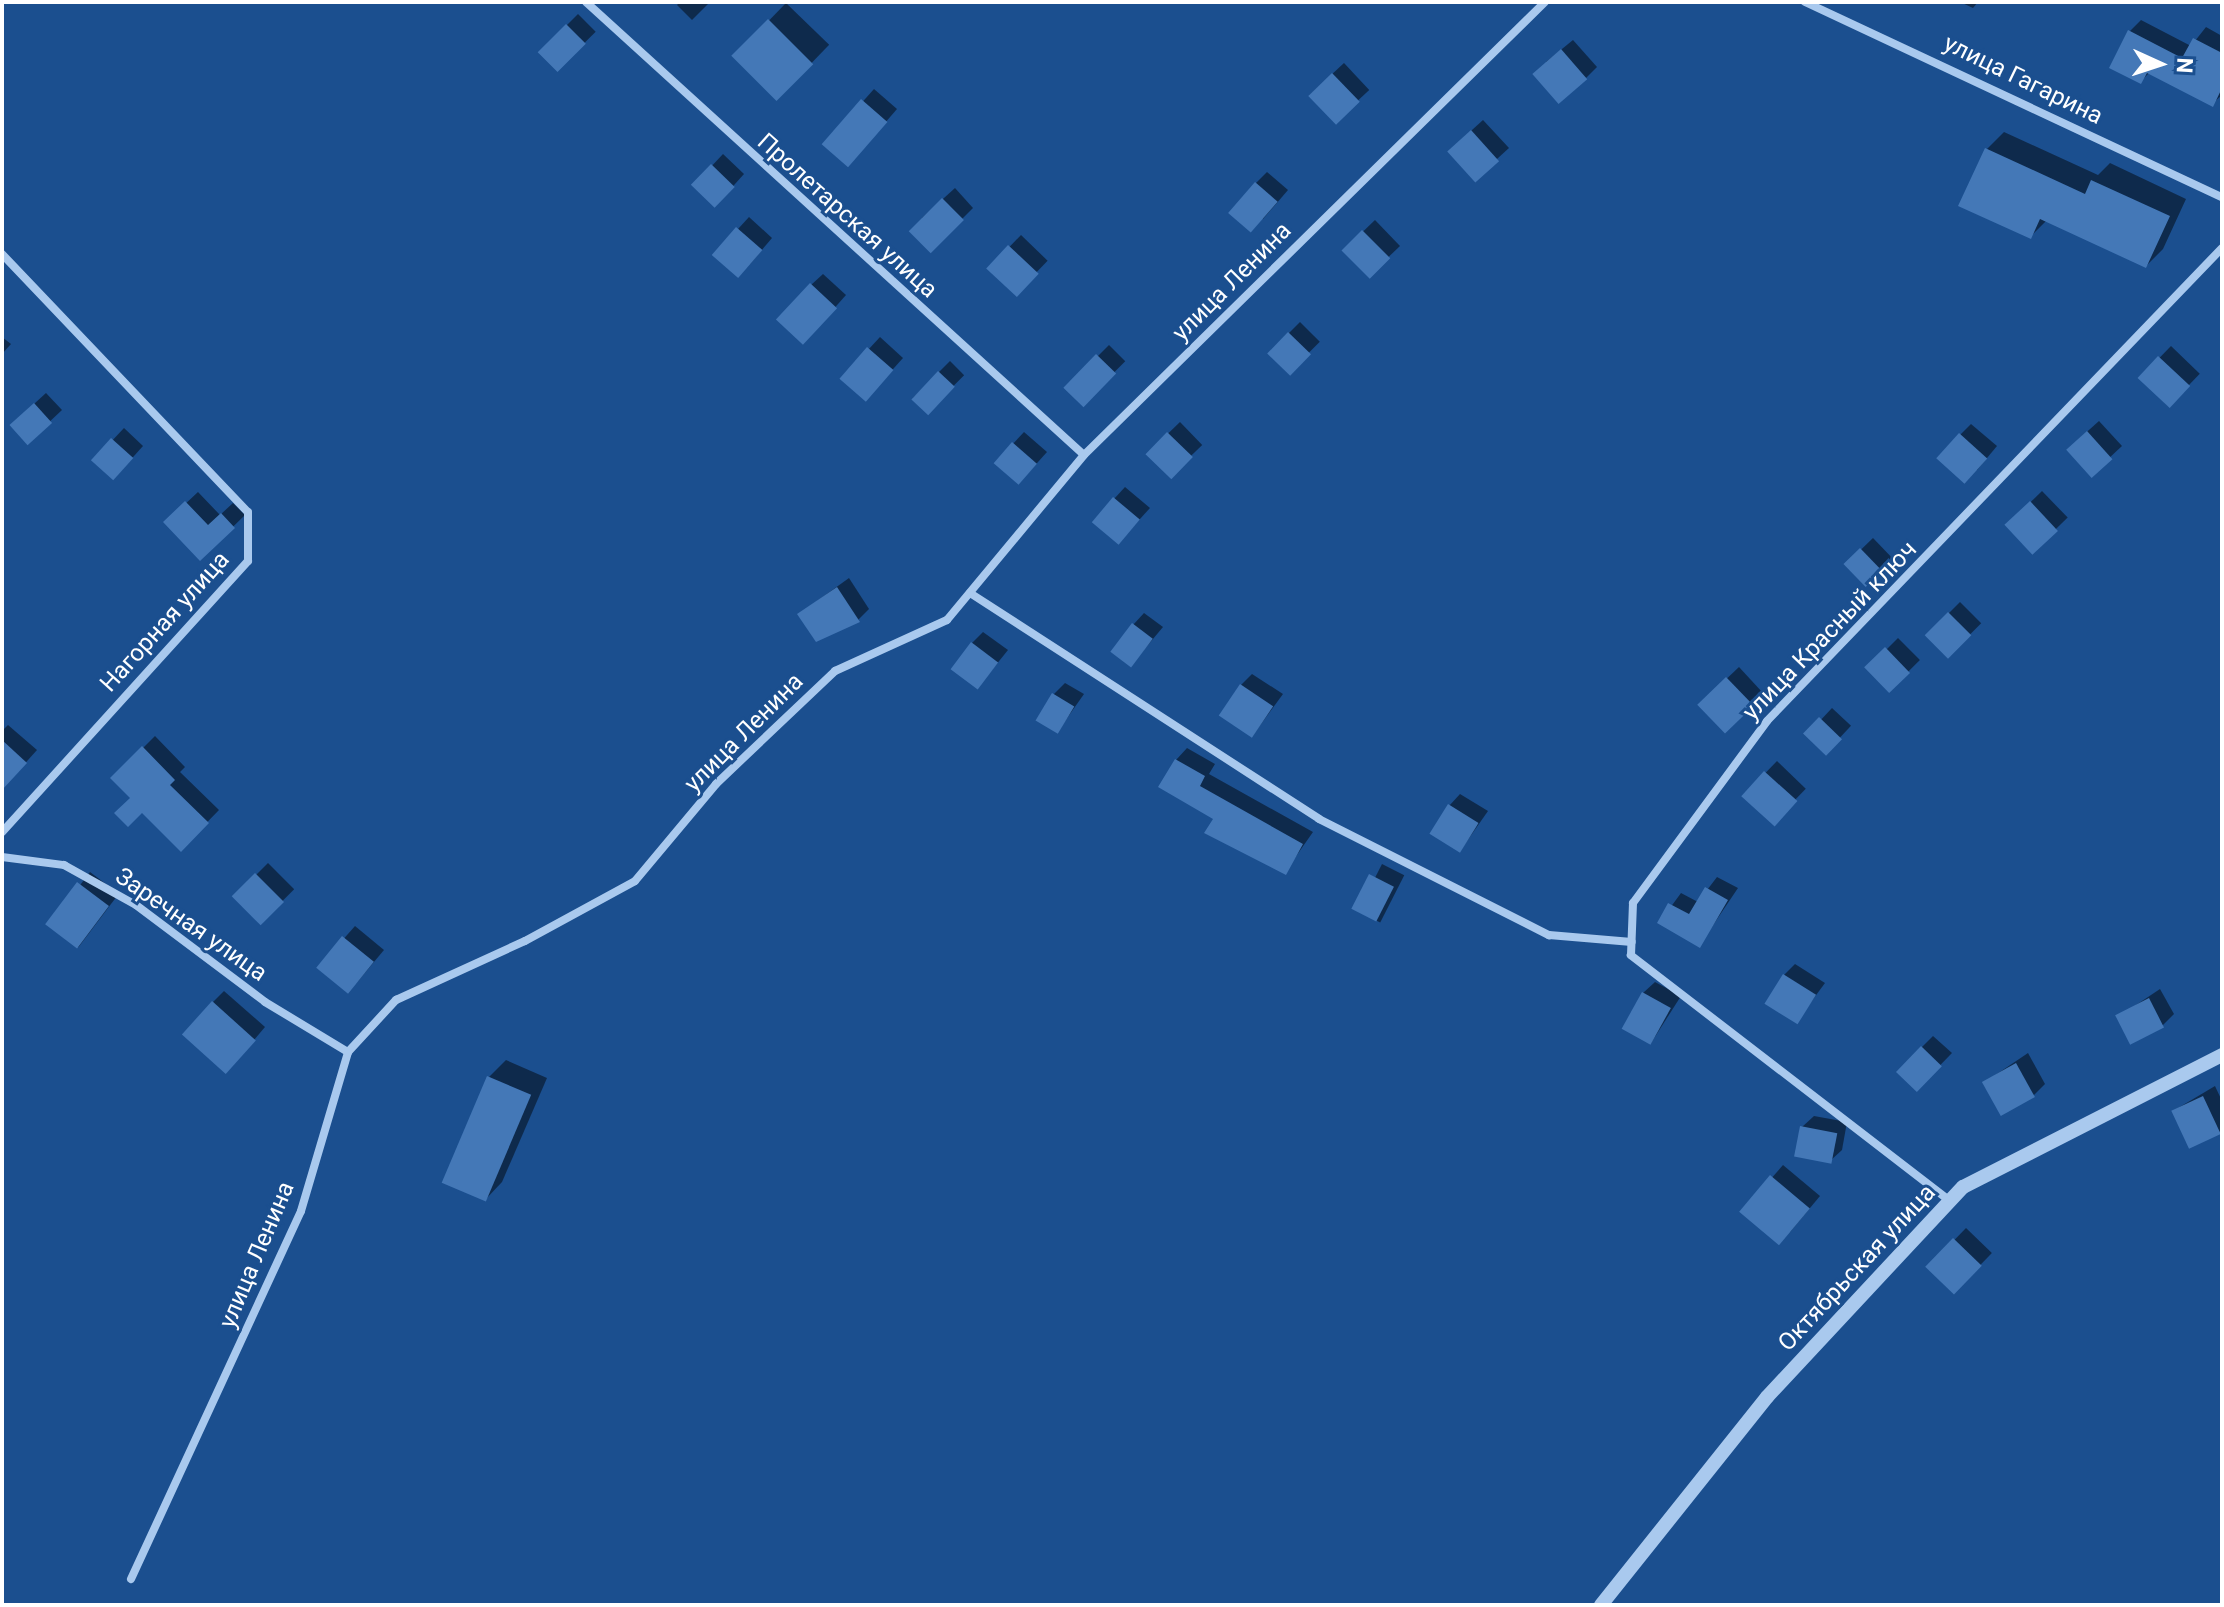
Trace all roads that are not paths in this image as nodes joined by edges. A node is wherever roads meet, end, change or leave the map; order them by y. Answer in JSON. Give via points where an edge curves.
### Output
{"nodes":[{"id":1,"x":586,"y":2,"type":"edge"},
{"id":2,"x":1545,"y":2,"type":"edge"},
{"id":3,"x":1805,"y":2,"type":"edge"},
{"id":4,"x":2222,"y":197,"type":"edge"},
{"id":5,"x":2222,"y":248,"type":"edge"},
{"id":6,"x":2,"y":254,"type":"edge"},
{"id":7,"x":1084,"y":455,"type":"junction"},
{"id":8,"x":970,"y":593,"type":"junction"},
{"id":9,"x":2,"y":832,"type":"edge"},
{"id":10,"x":2,"y":857,"type":"edge"},
{"id":11,"x":1632,"y":942,"type":"junction"},
{"id":12,"x":348,"y":1052,"type":"junction"},
{"id":13,"x":2222,"y":1055,"type":"edge"},
{"id":14,"x":1950,"y":1201,"type":"junction"},
{"id":15,"x":131,"y":1579,"type":"dead end"},
{"id":16,"x":1601,"y":1605,"type":"edge"}],
"edges":[{"from":1,"to":7,"type":"street","name":"Пролетарская улица"},
{"from":2,"to":7,"type":"street","name":"улица Ленина"},
{"from":3,"to":4,"type":"street","name":"улица Гагарина"},
{"from":5,"to":11,"type":"street","name":"улица Красный ключ","via":[[1767,721],[1633,903]]},
{"from":6,"to":9,"type":"street","name":"Нагорная улица","via":[[248,512],[248,561]]},
{"from":7,"to":8,"type":"street","name":"улица Ленина"},
{"from":8,"to":11,"type":"street","via":[[1319,819],[1549,935]]},
{"from":8,"to":12,"type":"street","name":"улица Ленина","via":[[947,620],[835,671],[716,784],[635,881],[525,941],[396,1000]]},
{"from":10,"to":12,"type":"street","name":"Заречная улица","via":[[64,865],[124,898],[265,1002]]},
{"from":11,"to":14,"type":"street","via":[[1631,955]]},
{"from":12,"to":15,"type":"street","name":"улица Ленина","via":[[301,1211]]},
{"from":13,"to":14,"type":"street","name":"Октябрьская улица","via":[[1963,1187]]},
{"from":14,"to":16,"type":"street","name":"Октябрьская улица","via":[[1767,1397]]}]}
